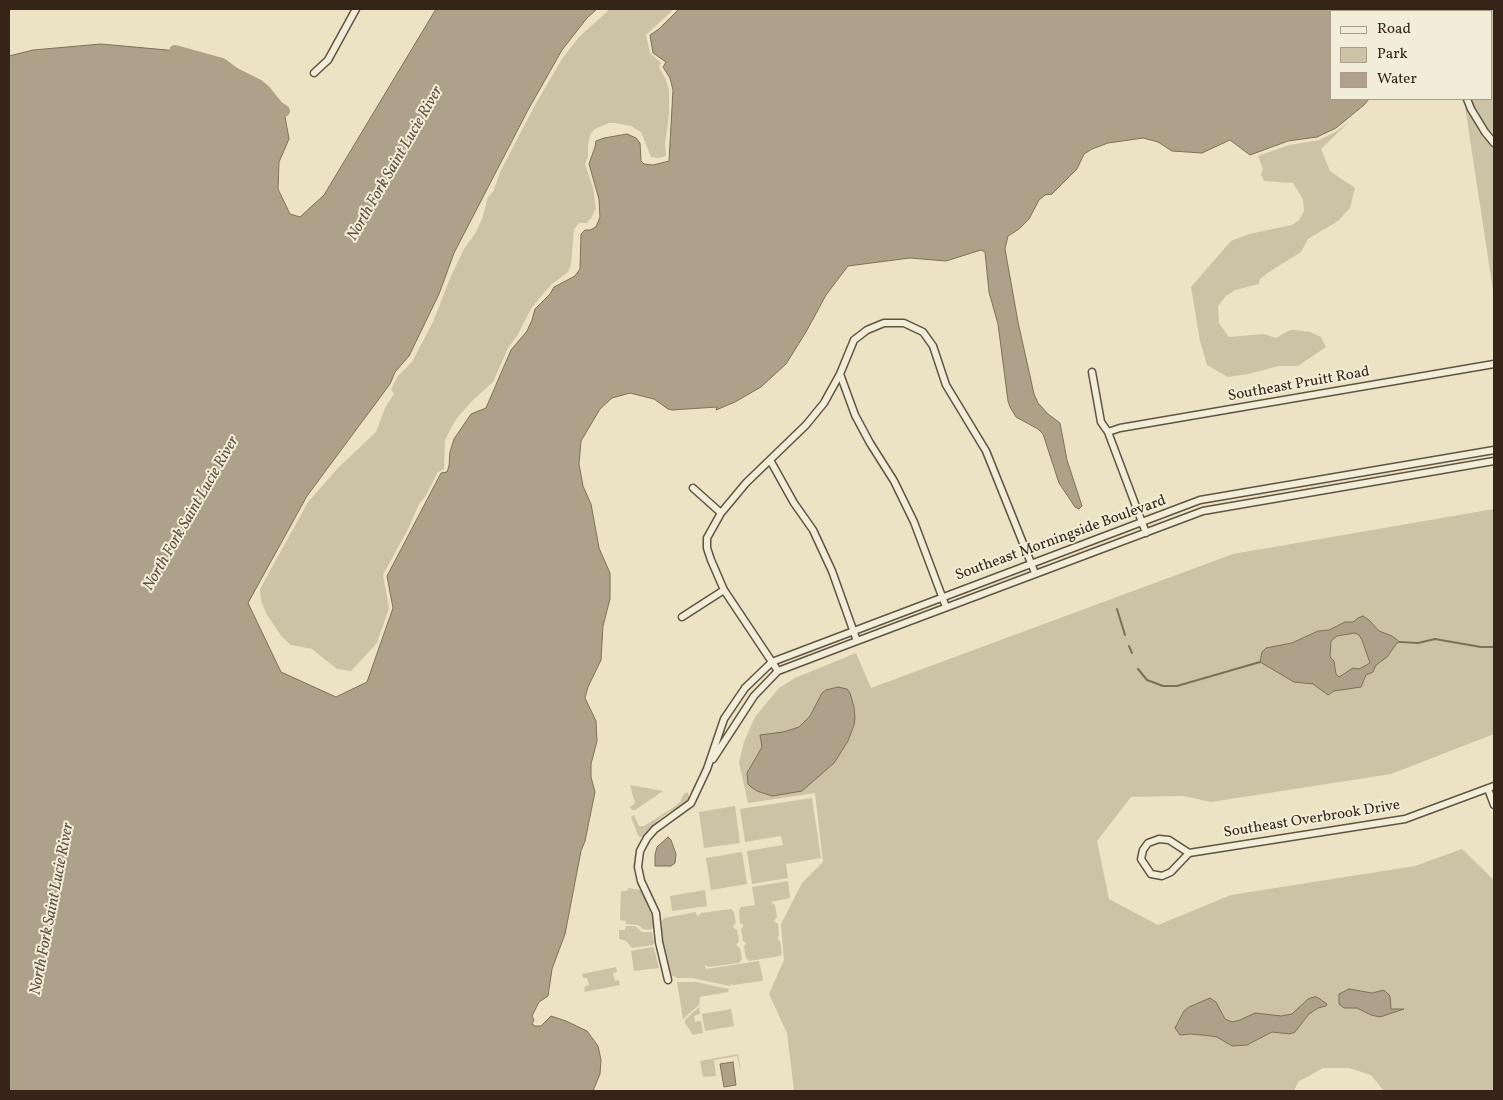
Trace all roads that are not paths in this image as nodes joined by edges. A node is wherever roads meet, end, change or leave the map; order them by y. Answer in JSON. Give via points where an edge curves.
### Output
{"nodes":[{"id":1,"x":356,"y":9,"type":"edge"},
{"id":2,"x":314,"y":73,"type":"dead end"},
{"id":3,"x":1468,"y":100,"type":"edge"},
{"id":4,"x":1494,"y":143,"type":"edge"},
{"id":5,"x":1494,"y":364,"type":"edge"},
{"id":6,"x":1092,"y":372,"type":"dead end"},
{"id":7,"x":840,"y":374,"type":"junction"},
{"id":8,"x":1108,"y":432,"type":"junction"},
{"id":9,"x":1494,"y":450,"type":"edge"},
{"id":10,"x":1453,"y":458,"type":"junction"},
{"id":11,"x":770,"y":460,"type":"junction"},
{"id":12,"x":1494,"y":462,"type":"edge"},
{"id":13,"x":1455,"y":469,"type":"junction"},
{"id":14,"x":1349,"y":475,"type":"junction"},
{"id":15,"x":1350,"y":486,"type":"junction"},
{"id":16,"x":693,"y":488,"type":"dead end"},
{"id":17,"x":1245,"y":492,"type":"junction"},
{"id":18,"x":1247,"y":503,"type":"junction"},
{"id":19,"x":721,"y":514,"type":"junction"},
{"id":20,"x":1142,"y":522,"type":"junction"},
{"id":21,"x":1146,"y":533,"type":"junction"},
{"id":22,"x":1031,"y":563,"type":"junction"},
{"id":23,"x":1035,"y":573,"type":"junction"},
{"id":24,"x":724,"y":590,"type":"junction"},
{"id":25,"x":942,"y":596,"type":"junction"},
{"id":26,"x":946,"y":607,"type":"junction"},
{"id":27,"x":682,"y":617,"type":"dead end"},
{"id":28,"x":852,"y":630,"type":"junction"},
{"id":29,"x":856,"y":641,"type":"junction"},
{"id":30,"x":772,"y":662,"type":"junction"},
{"id":31,"x":778,"y":671,"type":"junction"},
{"id":32,"x":707,"y":769,"type":"junction"},
{"id":33,"x":1491,"y":787,"type":"edge"},
{"id":34,"x":1494,"y":805,"type":"edge"},
{"id":35,"x":1189,"y":853,"type":"junction"},
{"id":36,"x":668,"y":980,"type":"dead end"}],
"edges":[{"from":1,"to":2,"type":"street","via":[[328,60]]},
{"from":3,"to":4,"type":"street"},
{"from":5,"to":8,"type":"street","name":"Southeast Pruitt Road"},
{"from":6,"to":8,"type":"street","via":[[1101,422]]},
{"from":7,"to":11,"type":"street","via":[[824,403]]},
{"from":7,"to":22,"type":"street","via":[[854,340],[867,330],[884,323],[904,323],[923,332],[933,346],[946,385],[986,451]]},
{"from":7,"to":25,"type":"street","via":[[855,415],[914,522]]},
{"from":8,"to":20,"type":"street"},
{"from":9,"to":10,"type":"street","name":"Southeast Morningside Boulevard"},
{"from":10,"to":13,"type":"street"},
{"from":10,"to":14,"type":"street","name":"Southeast Morningside Boulevard"},
{"from":11,"to":19,"type":"street"},
{"from":11,"to":28,"type":"street","via":[[813,530]]},
{"from":12,"to":13,"type":"street","name":"Southeast Morningside Boulevard"},
{"from":13,"to":15,"type":"street","name":"Southeast Morningside Boulevard"},
{"from":14,"to":15,"type":"street"},
{"from":14,"to":17,"type":"street","name":"Southeast Morningside Boulevard"},
{"from":15,"to":18,"type":"street","name":"Southeast Morningside Boulevard"},
{"from":16,"to":19,"type":"street"},
{"from":17,"to":18,"type":"street"},
{"from":17,"to":20,"type":"street","name":"Southeast Morningside Boulevard","via":[[1200,500]]},
{"from":18,"to":21,"type":"street","name":"Southeast Morningside Boulevard","via":[[1203,511]]},
{"from":19,"to":24,"type":"street","via":[[707,538]]},
{"from":20,"to":21,"type":"street"},
{"from":20,"to":22,"type":"street","name":"Southeast Morningside Boulevard"},
{"from":21,"to":23,"type":"street","name":"Southeast Morningside Boulevard"},
{"from":22,"to":23,"type":"street"},
{"from":22,"to":25,"type":"street","name":"Southeast Morningside Boulevard"},
{"from":23,"to":26,"type":"street","name":"Southeast Morningside Boulevard"},
{"from":24,"to":27,"type":"street"},
{"from":24,"to":30,"type":"street"},
{"from":25,"to":26,"type":"street"},
{"from":25,"to":28,"type":"street","name":"Southeast Morningside Boulevard"},
{"from":26,"to":29,"type":"street","name":"Southeast Morningside Boulevard"},
{"from":28,"to":29,"type":"street"},
{"from":28,"to":30,"type":"street","name":"Southeast Morningside Boulevard"},
{"from":29,"to":31,"type":"street","name":"Southeast Morningside Boulevard"},
{"from":30,"to":31,"type":"street"},
{"from":30,"to":32,"type":"street","name":"Southeast Morningside Boulevard","via":[[745,688],[724,719]]},
{"from":31,"to":32,"type":"street","name":"Southeast Morningside Boulevard","via":[[754,696]]},
{"from":32,"to":36,"type":"street","name":"Southeast Morningside Boulevard","via":[[691,804],[655,829],[640,851],[638,867],[641,881],[656,913]]},
{"from":33,"to":34,"type":"street"},
{"from":33,"to":35,"type":"street","name":"Southeast Overbrook Drive","via":[[1405,818]]},
{"from":35,"to":35,"type":"street","via":[[1169,840],[1159,839],[1148,843],[1141,859],[1151,874],[1162,876],[1171,872]]}]}
